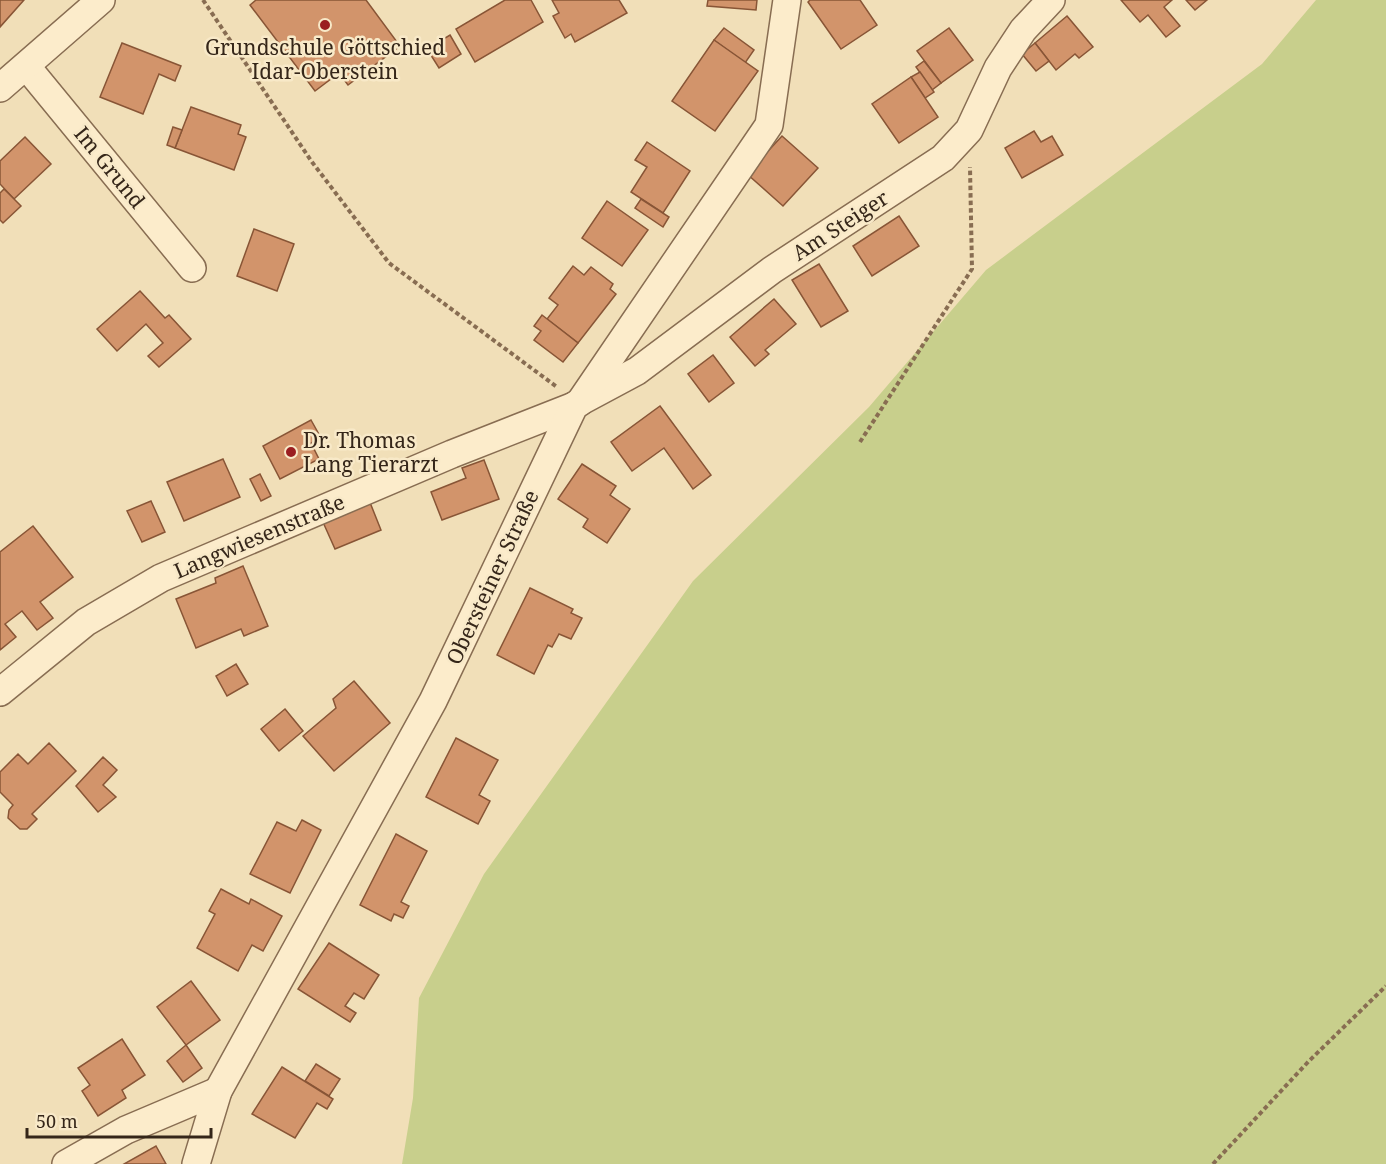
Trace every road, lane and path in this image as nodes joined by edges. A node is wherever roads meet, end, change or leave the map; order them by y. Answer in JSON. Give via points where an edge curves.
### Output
{"nodes":[{"id":1,"x":100,"y":0,"type":"edge"},
{"id":2,"x":203,"y":0,"type":"edge"},
{"id":3,"x":787,"y":0,"type":"edge"},
{"id":4,"x":1051,"y":0,"type":"edge"},
{"id":5,"x":27,"y":67,"type":"junction"},
{"id":6,"x":0,"y":88,"type":"edge"},
{"id":7,"x":969,"y":130,"type":"junction"},
{"id":8,"x":192,"y":268,"type":"dead end"},
{"id":9,"x":571,"y":398,"type":"junction"},
{"id":10,"x":860,"y":442,"type":"dead end"},
{"id":11,"x":0,"y":692,"type":"edge"},
{"id":12,"x":1386,"y":986,"type":"edge"},
{"id":13,"x":219,"y":1091,"type":"junction"},
{"id":14,"x":66,"y":1164,"type":"edge"},
{"id":15,"x":196,"y":1164,"type":"edge"},
{"id":16,"x":1214,"y":1164,"type":"edge"}],
"edges":[{"from":1,"to":5,"type":"street"},
{"from":2,"to":9,"type":"path","via":[[312,162],[389,263]]},
{"from":3,"to":9,"type":"street","name":"Obersteiner Straße","via":[[769,125]]},
{"from":4,"to":7,"type":"street","name":"Am Steiger","via":[[1023,30],[998,68]]},
{"from":5,"to":6,"type":"street"},
{"from":5,"to":8,"type":"street","name":"Im Grund"},
{"from":7,"to":9,"type":"street","name":"Am Steiger","via":[[943,158],[772,270],[637,371]]},
{"from":7,"to":10,"type":"path","via":[[972,269]]},
{"from":9,"to":11,"type":"street","name":"Langwiesenstraße","via":[[452,454],[161,578],[86,622]]},
{"from":9,"to":13,"type":"street","name":"Obersteiner Straße","via":[[433,701]]},
{"from":12,"to":16,"type":"path","via":[[1309,1061]]},
{"from":13,"to":14,"type":"street","via":[[126,1130]]},
{"from":13,"to":15,"type":"street","name":"Obersteiner Straße"}]}
